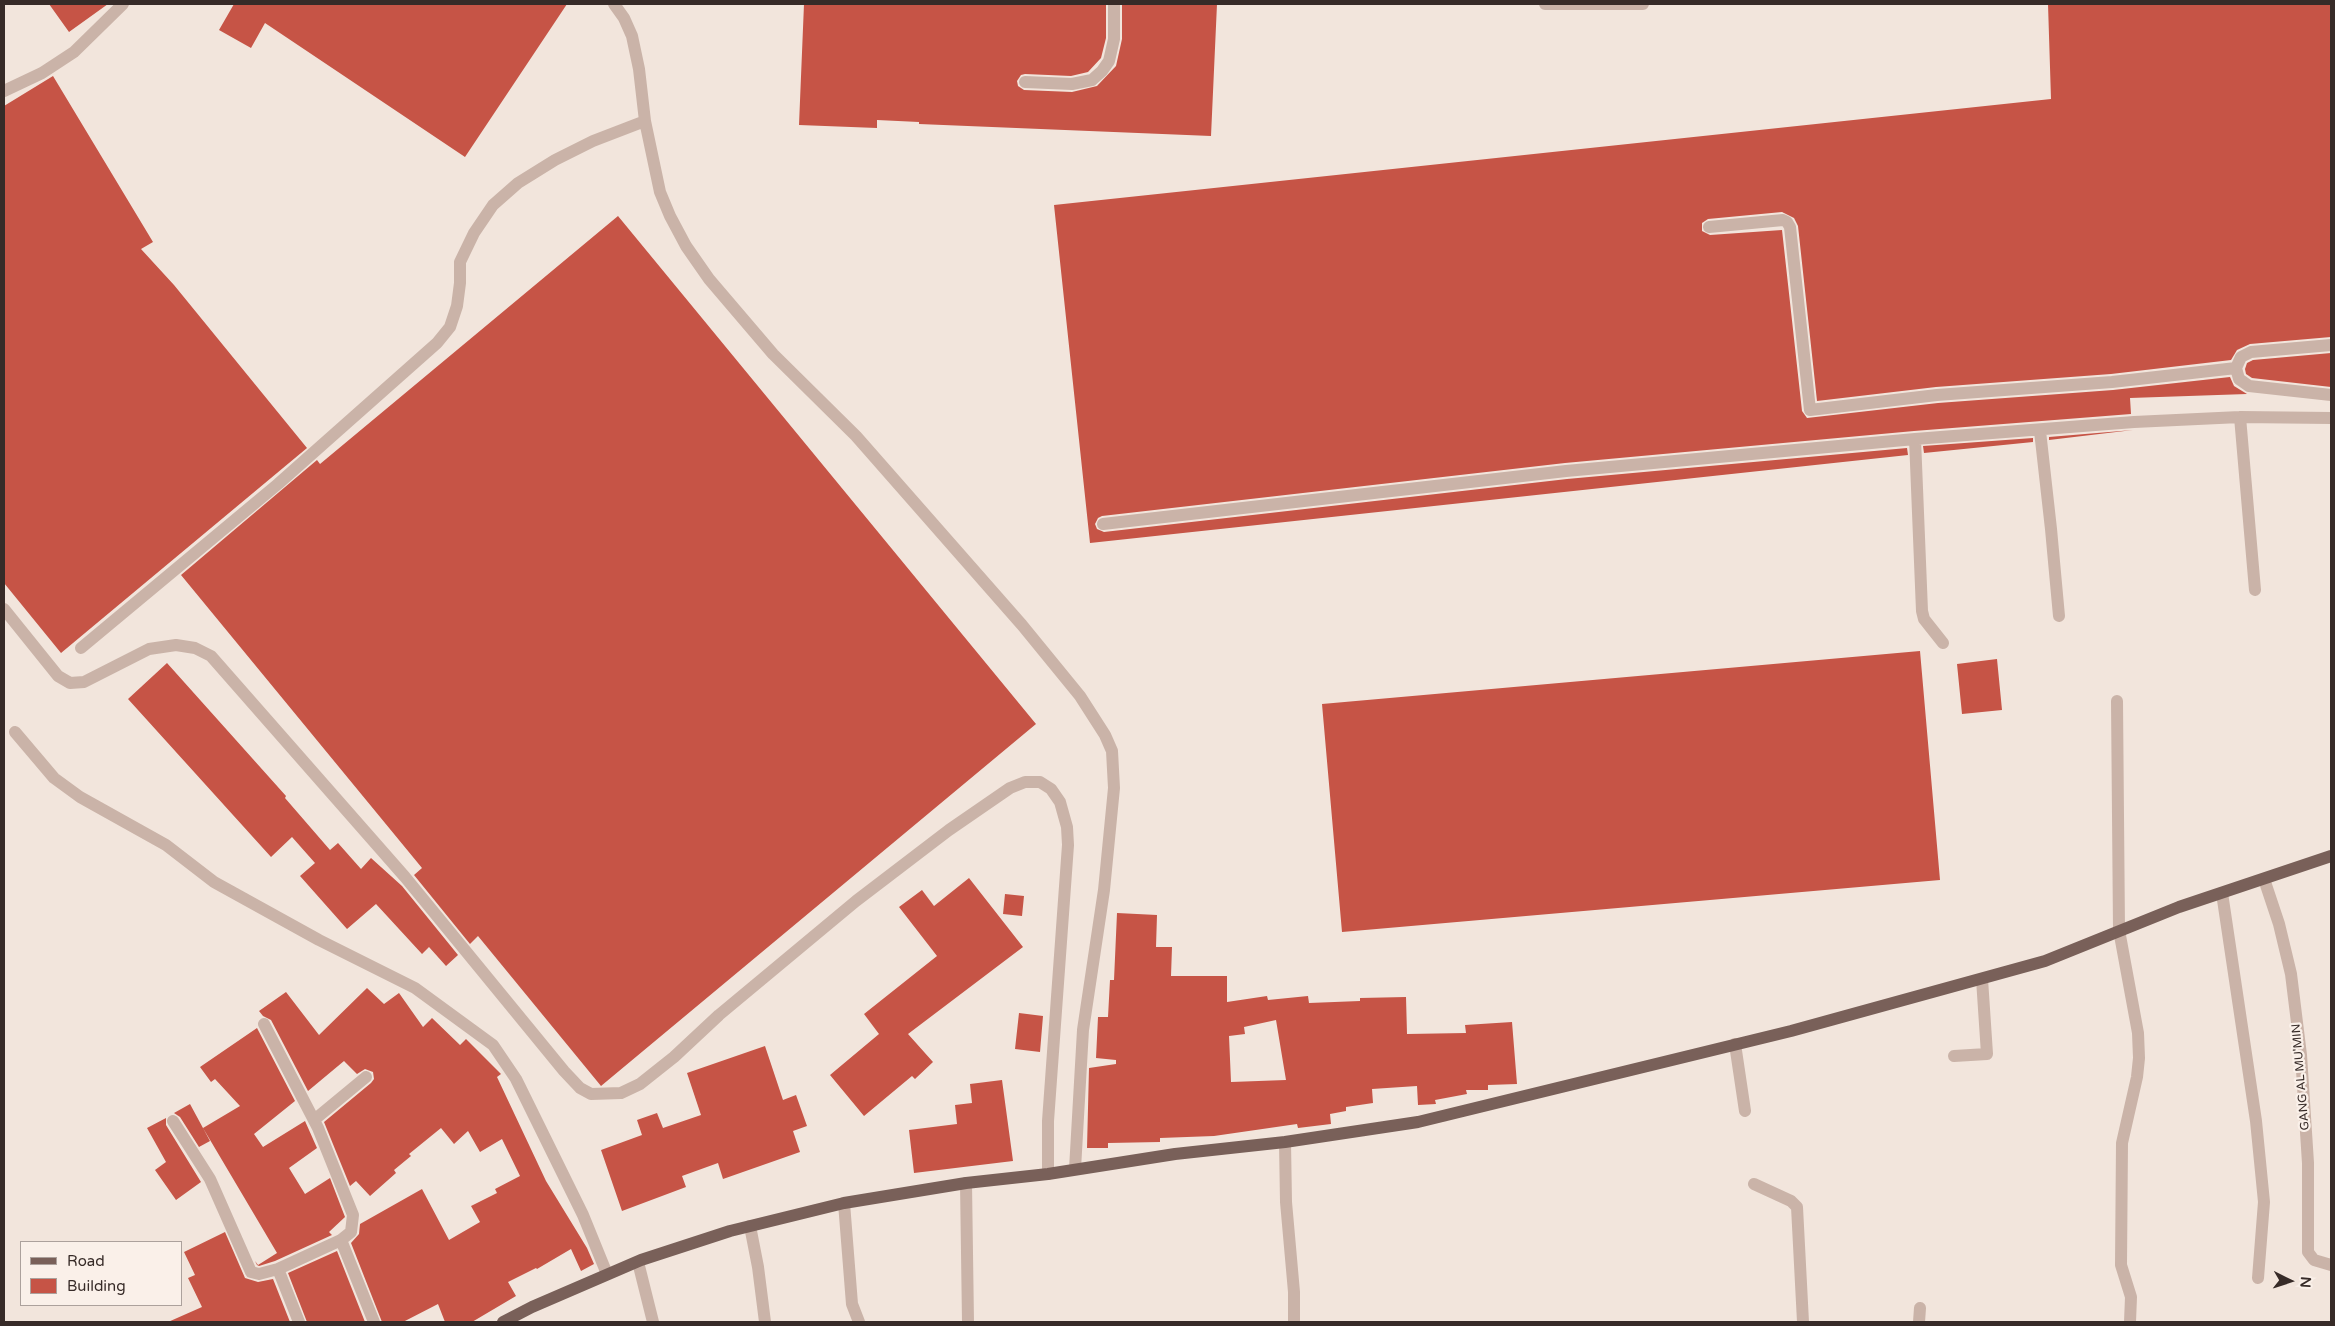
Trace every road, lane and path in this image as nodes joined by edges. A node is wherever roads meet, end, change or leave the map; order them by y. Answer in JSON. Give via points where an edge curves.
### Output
{"nodes":[{"id":1,"x":123,"y":4,"type":"edge"},
{"id":2,"x":614,"y":4,"type":"edge"},
{"id":3,"x":1114,"y":4,"type":"edge"},
{"id":4,"x":1545,"y":4,"type":"edge"},
{"id":5,"x":1643,"y":4,"type":"edge"},
{"id":6,"x":1025,"y":82,"type":"dead end"},
{"id":7,"x":4,"y":91,"type":"edge"},
{"id":8,"x":645,"y":121,"type":"junction"},
{"id":9,"x":1709,"y":227,"type":"dead end"},
{"id":10,"x":2331,"y":345,"type":"edge"},
{"id":11,"x":2236,"y":368,"type":"junction"},
{"id":12,"x":2331,"y":395,"type":"edge"},
{"id":13,"x":2240,"y":418,"type":"junction"},
{"id":14,"x":2331,"y":418,"type":"edge"},
{"id":15,"x":2040,"y":431,"type":"junction"},
{"id":16,"x":1915,"y":439,"type":"junction"},
{"id":17,"x":1103,"y":524,"type":"dead end"},
{"id":18,"x":2255,"y":590,"type":"dead end"},
{"id":19,"x":4,"y":609,"type":"edge"},
{"id":20,"x":2058,"y":616,"type":"dead end"},
{"id":21,"x":1943,"y":643,"type":"dead end"},
{"id":22,"x":81,"y":648,"type":"dead end"},
{"id":23,"x":2117,"y":701,"type":"dead end"},
{"id":24,"x":15,"y":732,"type":"dead end"},
{"id":25,"x":2331,"y":856,"type":"edge"},
{"id":26,"x":2264,"y":878,"type":"junction"},
{"id":27,"x":2222,"y":893,"type":"junction"},
{"id":28,"x":2119,"y":930,"type":"junction"},
{"id":29,"x":1982,"y":980,"type":"junction"},
{"id":30,"x":264,"y":1024,"type":"dead end"},
{"id":31,"x":1735,"y":1044,"type":"junction"},
{"id":32,"x":1954,"y":1056,"type":"dead end"},
{"id":33,"x":366,"y":1077,"type":"dead end"},
{"id":34,"x":1745,"y":1111,"type":"dead end"},
{"id":35,"x":314,"y":1120,"type":"junction"},
{"id":36,"x":173,"y":1121,"type":"dead end"},
{"id":37,"x":1285,"y":1142,"type":"junction"},
{"id":38,"x":1075,"y":1169,"type":"junction"},
{"id":39,"x":1048,"y":1174,"type":"junction"},
{"id":40,"x":966,"y":1183,"type":"junction"},
{"id":41,"x":1754,"y":1184,"type":"dead end"},
{"id":42,"x":844,"y":1203,"type":"junction"},
{"id":43,"x":750,"y":1226,"type":"junction"},
{"id":44,"x":341,"y":1240,"type":"junction"},
{"id":45,"x":638,"y":1262,"type":"junction"},
{"id":46,"x":2331,"y":1265,"type":"edge"},
{"id":47,"x":278,"y":1269,"type":"junction"},
{"id":48,"x":607,"y":1274,"type":"junction"},
{"id":49,"x":2258,"y":1278,"type":"dead end"},
{"id":50,"x":1920,"y":1308,"type":"dead end"},
{"id":51,"x":299,"y":1322,"type":"edge"},
{"id":52,"x":374,"y":1322,"type":"edge"},
{"id":53,"x":503,"y":1322,"type":"edge"},
{"id":54,"x":653,"y":1322,"type":"edge"},
{"id":55,"x":765,"y":1322,"type":"edge"},
{"id":56,"x":859,"y":1322,"type":"edge"},
{"id":57,"x":968,"y":1322,"type":"edge"},
{"id":58,"x":1294,"y":1322,"type":"edge"},
{"id":59,"x":1803,"y":1322,"type":"edge"},
{"id":60,"x":1920,"y":1322,"type":"edge"},
{"id":61,"x":2130,"y":1322,"type":"edge"}],
"edges":[{"from":1,"to":7,"type":"street","via":[[74,52]]},
{"from":2,"to":8,"type":"street","via":[[632,36]]},
{"from":3,"to":6,"type":"street","via":[[1114,40],[1109,61],[1092,80],[1072,84]]},
{"from":4,"to":5,"type":"street"},
{"from":8,"to":22,"type":"street","via":[[555,160],[518,183],[493,205],[460,262],[457,306],[450,327],[437,343],[278,484]]},
{"from":8,"to":38,"type":"street","via":[[660,192],[686,246],[709,279],[773,354],[856,436],[934,522],[1080,696],[1112,751],[1114,788],[1104,890],[1083,1030]]},
{"from":9,"to":11,"type":"street","via":[[1784,220],[1790,227],[1810,410]]},
{"from":10,"to":11,"type":"street","via":[[2251,352],[2241,357]]},
{"from":11,"to":12,"type":"street","via":[[2239,379],[2249,386]]},
{"from":13,"to":14,"type":"street"},
{"from":13,"to":15,"type":"street","via":[[2134,422]]},
{"from":13,"to":18,"type":"street"},
{"from":15,"to":16,"type":"street"},
{"from":15,"to":20,"type":"street"},
{"from":16,"to":17,"type":"street","via":[[1566,471]]},
{"from":16,"to":21,"type":"street","via":[[1922,611],[1924,619]]},
{"from":19,"to":39,"type":"street","via":[[58,676],[70,683],[84,682],[149,649],[176,645],[195,648],[211,656],[405,877],[564,1071],[580,1088],[591,1094],[621,1094],[640,1084],[856,901],[949,830],[1010,788],[1024,782],[1040,782],[1051,789],[1060,802],[1068,845],[1048,1121]]},
{"from":23,"to":28,"type":"street"},
{"from":24,"to":48,"type":"street","via":[[54,778],[80,797],[166,845],[214,882],[415,988],[493,1046],[516,1079],[583,1215]]},
{"from":25,"to":26,"type":"main road"},
{"from":26,"to":27,"type":"main road"},
{"from":26,"to":46,"type":"street","name":"GANG AL MU'MIN","via":[[2291,974],[2301,1055],[2308,1163],[2308,1252],[2314,1260]]},
{"from":27,"to":28,"type":"main road"},
{"from":27,"to":49,"type":"street","via":[[2256,1121],[2264,1202]]},
{"from":28,"to":29,"type":"main road","via":[[2045,962]]},
{"from":28,"to":61,"type":"street","via":[[2138,1033],[2139,1058],[2138,1077],[2122,1142],[2121,1265],[2131,1297]]},
{"from":29,"to":31,"type":"main road"},
{"from":29,"to":32,"type":"street","via":[[1987,1054]]},
{"from":30,"to":35,"type":"street"},
{"from":31,"to":34,"type":"street"},
{"from":31,"to":37,"type":"main road","via":[[1418,1122]]},
{"from":33,"to":35,"type":"street"},
{"from":35,"to":44,"type":"street","via":[[353,1215],[351,1232]]},
{"from":36,"to":47,"type":"street","via":[[210,1179],[251,1272],[260,1274]]},
{"from":37,"to":38,"type":"main road"},
{"from":37,"to":58,"type":"street"},
{"from":38,"to":39,"type":"main road"},
{"from":39,"to":40,"type":"main road"},
{"from":40,"to":42,"type":"main road"},
{"from":40,"to":57,"type":"street"},
{"from":41,"to":59,"type":"street","via":[[1797,1207]]},
{"from":42,"to":43,"type":"main road"},
{"from":42,"to":56,"type":"street","via":[[852,1304]]},
{"from":43,"to":45,"type":"main road"},
{"from":43,"to":55,"type":"street"},
{"from":44,"to":47,"type":"street"},
{"from":44,"to":52,"type":"street"},
{"from":45,"to":48,"type":"main road"},
{"from":45,"to":54,"type":"street"},
{"from":47,"to":51,"type":"street"},
{"from":48,"to":53,"type":"main road"},
{"from":50,"to":60,"type":"street"}]}
